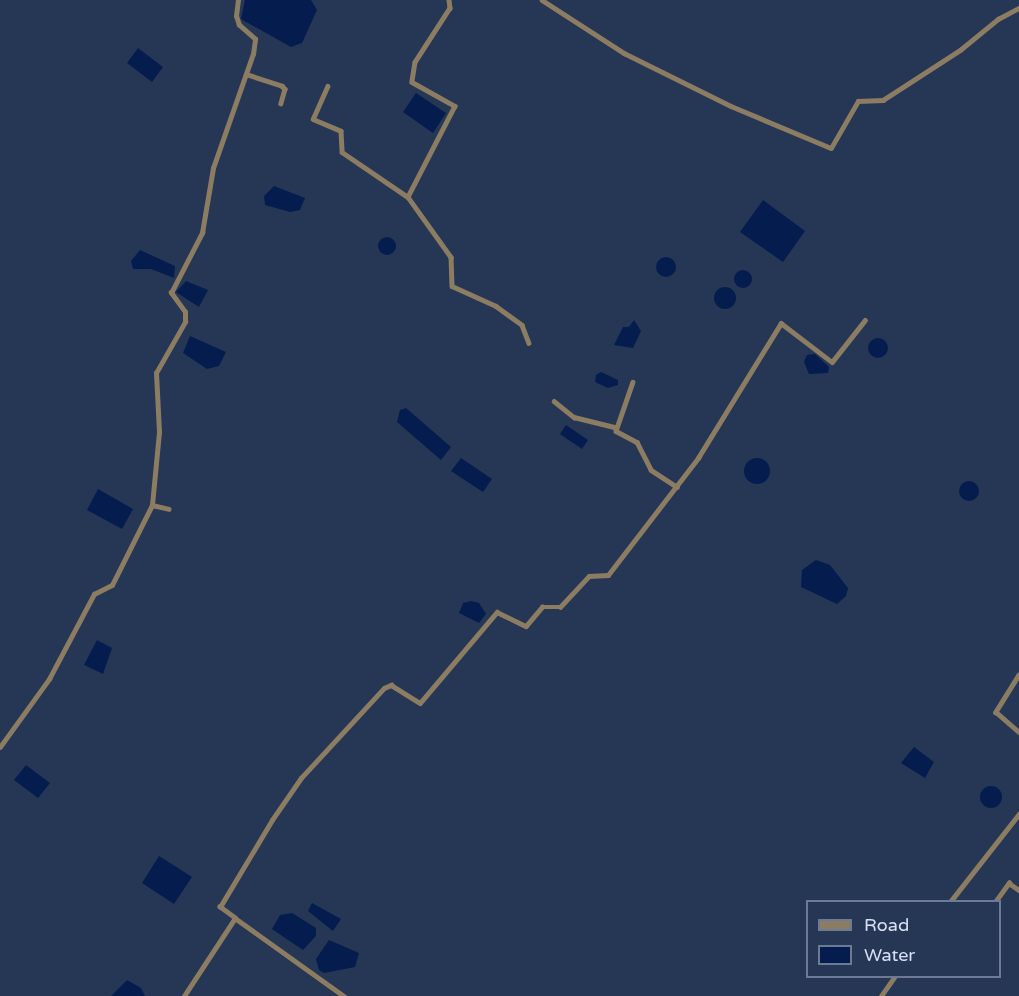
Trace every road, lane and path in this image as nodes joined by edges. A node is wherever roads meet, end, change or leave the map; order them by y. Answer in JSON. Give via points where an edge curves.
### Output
{"nodes":[{"id":1,"x":238,"y":0,"type":"edge"},
{"id":2,"x":449,"y":0,"type":"edge"},
{"id":3,"x":542,"y":0,"type":"edge"},
{"id":4,"x":1019,"y":8,"type":"edge"},
{"id":5,"x":246,"y":74,"type":"junction"},
{"id":6,"x":328,"y":86,"type":"dead end"},
{"id":7,"x":281,"y":103,"type":"dead end"},
{"id":8,"x":408,"y":197,"type":"junction"},
{"id":9,"x":865,"y":320,"type":"dead end"},
{"id":10,"x":529,"y":343,"type":"dead end"},
{"id":11,"x":633,"y":382,"type":"dead end"},
{"id":12,"x":554,"y":401,"type":"dead end"},
{"id":13,"x":614,"y":427,"type":"junction"},
{"id":14,"x":677,"y":487,"type":"junction"},
{"id":15,"x":152,"y":505,"type":"junction"},
{"id":16,"x":169,"y":509,"type":"dead end"},
{"id":17,"x":1019,"y":675,"type":"edge"},
{"id":18,"x":1019,"y":732,"type":"edge"},
{"id":19,"x":0,"y":747,"type":"edge"},
{"id":20,"x":1019,"y":813,"type":"edge"},
{"id":21,"x":1019,"y":890,"type":"edge"},
{"id":22,"x":952,"y":900,"type":"edge"},
{"id":23,"x":996,"y":900,"type":"edge"},
{"id":24,"x":235,"y":918,"type":"junction"},
{"id":25,"x":894,"y":978,"type":"edge"},
{"id":26,"x":184,"y":996,"type":"edge"},
{"id":27,"x":344,"y":996,"type":"edge"},
{"id":28,"x":881,"y":996,"type":"edge"}],
"edges":[{"from":1,"to":5,"type":"street","via":[[239,26],[255,39]]},
{"from":2,"to":8,"type":"street","via":[[450,9],[415,62],[412,82],[455,106]]},
{"from":3,"to":4,"type":"street","via":[[624,53],[731,106],[831,148],[858,101],[883,100],[960,50],[998,18]]},
{"from":5,"to":7,"type":"street","via":[[282,86],[285,89]]},
{"from":5,"to":15,"type":"street","via":[[213,168],[202,233],[171,293],[185,312],[185,322],[156,373],[159,432]]},
{"from":6,"to":8,"type":"street","via":[[313,119],[341,131],[342,152]]},
{"from":8,"to":10,"type":"street","via":[[451,257],[452,286],[496,306],[522,325]]},
{"from":9,"to":14,"type":"street","via":[[832,362],[781,323]]},
{"from":11,"to":13,"type":"street"},
{"from":12,"to":13,"type":"street","via":[[574,417]]},
{"from":13,"to":14,"type":"street","via":[[643,448],[651,470]]},
{"from":14,"to":24,"type":"street","via":[[608,575],[589,576],[560,607],[542,607],[526,626],[497,612],[420,704],[391,685],[384,688],[301,778],[272,820],[220,907]]},
{"from":15,"to":16,"type":"street"},
{"from":15,"to":19,"type":"street","via":[[112,585],[94,594],[49,679]]},
{"from":17,"to":18,"type":"street","via":[[996,712]]},
{"from":20,"to":22,"type":"street"},
{"from":21,"to":23,"type":"street","via":[[1009,883]]},
{"from":24,"to":26,"type":"street"},
{"from":24,"to":27,"type":"street"},
{"from":25,"to":28,"type":"street"}]}
